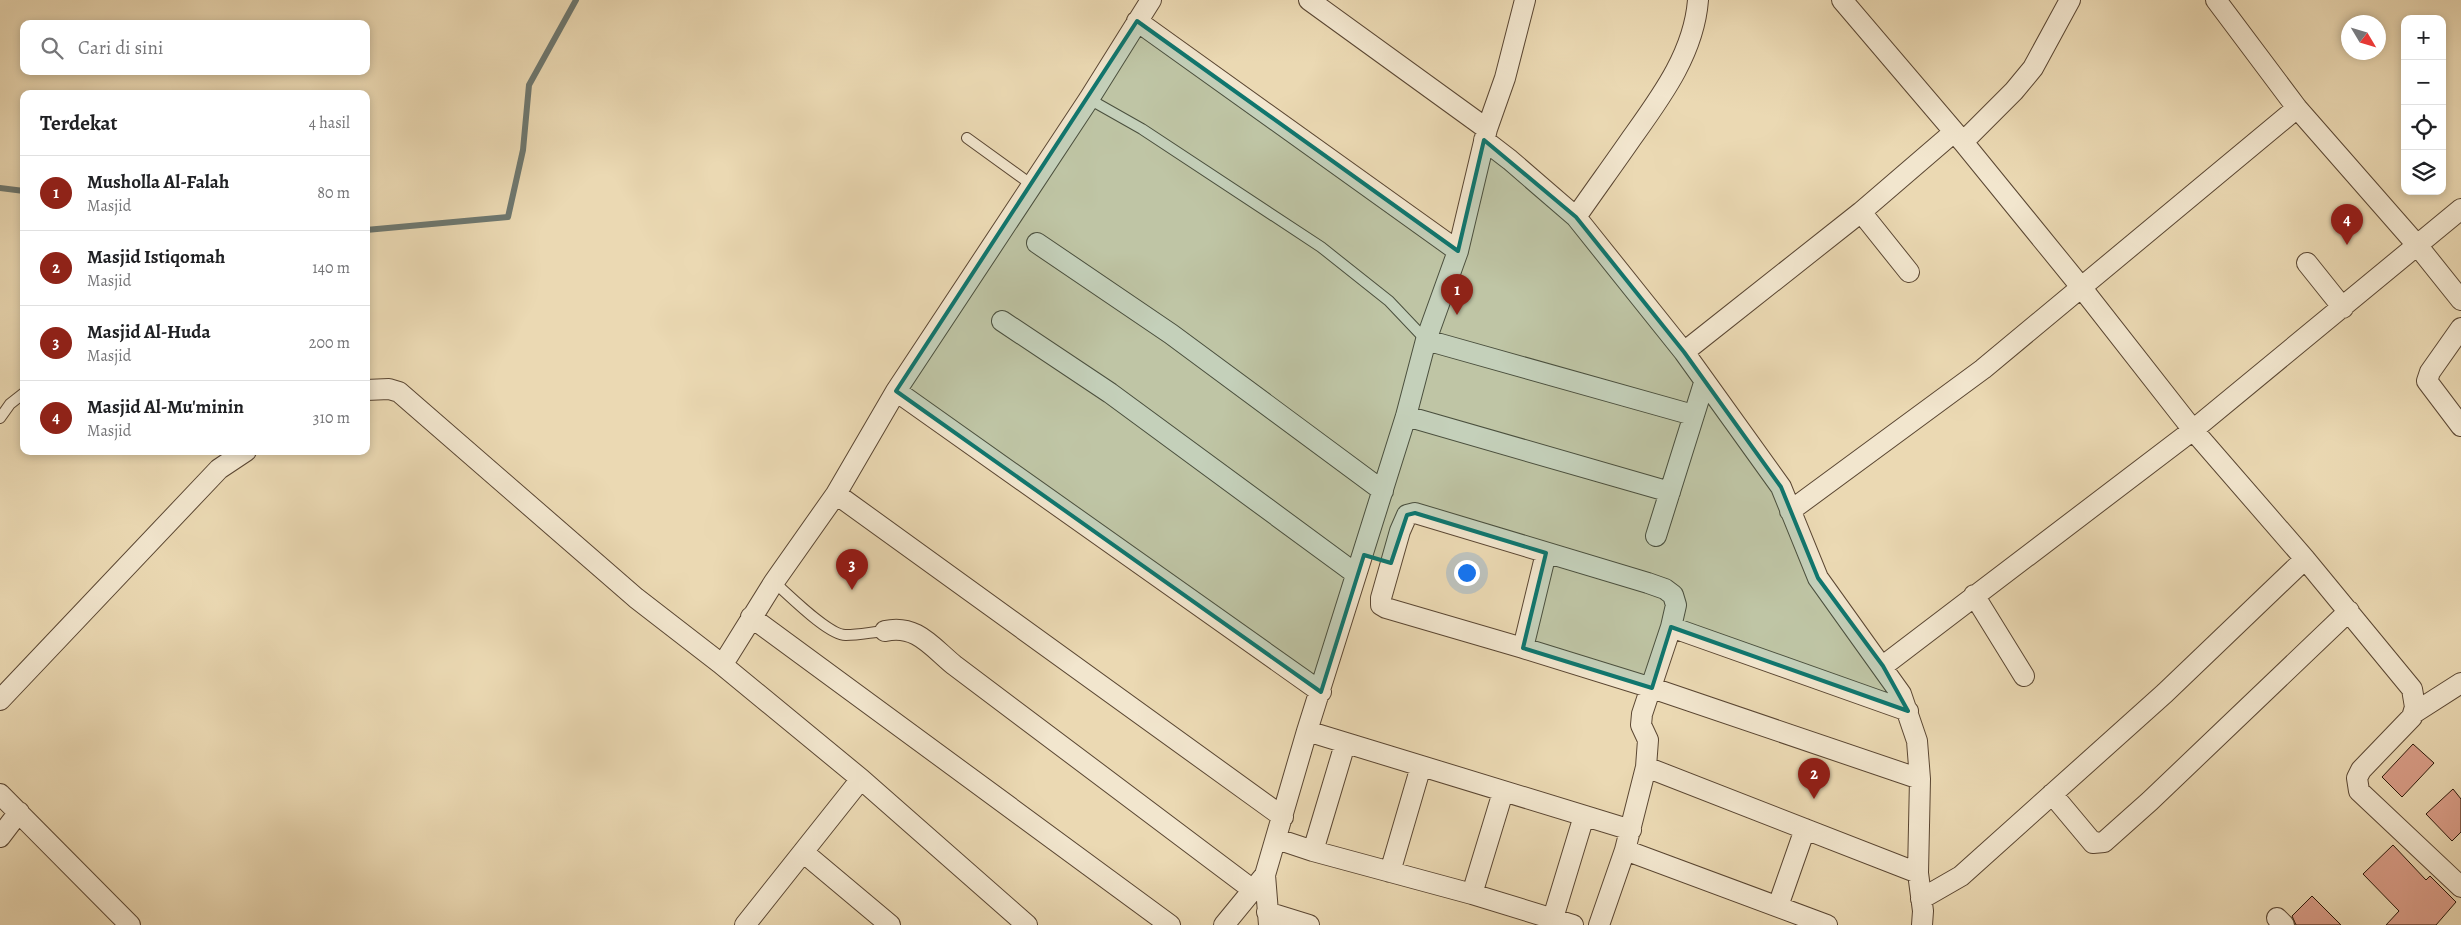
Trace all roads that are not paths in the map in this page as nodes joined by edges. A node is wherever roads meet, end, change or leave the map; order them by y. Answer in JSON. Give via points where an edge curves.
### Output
{"nodes":[{"id":1,"x":1151,"y":0,"type":"edge"},
{"id":2,"x":1309,"y":0,"type":"edge"},
{"id":3,"x":1525,"y":0,"type":"edge"},
{"id":4,"x":1698,"y":0,"type":"edge"},
{"id":5,"x":1842,"y":0,"type":"edge"},
{"id":6,"x":2070,"y":0,"type":"edge"},
{"id":7,"x":2216,"y":0,"type":"edge"},
{"id":8,"x":1137,"y":21,"type":"junction"},
{"id":9,"x":1089,"y":99,"type":"junction"},
{"id":10,"x":2297,"y":108,"type":"junction"},
{"id":11,"x":1486,"y":135,"type":"junction"},
{"id":12,"x":1959,"y":137,"type":"junction"},
{"id":13,"x":967,"y":138,"type":"dead end"},
{"id":14,"x":1032,"y":185,"type":"junction"},
{"id":15,"x":2461,"y":209,"type":"edge"},
{"id":16,"x":1861,"y":212,"type":"junction"},
{"id":17,"x":1576,"y":217,"type":"junction"},
{"id":18,"x":1037,"y":243,"type":"dead end"},
{"id":19,"x":2417,"y":245,"type":"junction"},
{"id":20,"x":1458,"y":251,"type":"junction"},
{"id":21,"x":2307,"y":263,"type":"dead end"},
{"id":22,"x":1909,"y":272,"type":"dead end"},
{"id":23,"x":2081,"y":287,"type":"junction"},
{"id":24,"x":2461,"y":300,"type":"edge"},
{"id":25,"x":2343,"y":308,"type":"junction"},
{"id":26,"x":1002,"y":321,"type":"dead end"},
{"id":27,"x":2461,"y":328,"type":"edge"},
{"id":28,"x":1426,"y":340,"type":"junction"},
{"id":29,"x":1684,"y":352,"type":"junction"},
{"id":30,"x":1704,"y":383,"type":"junction"},
{"id":31,"x":370,"y":390,"type":"edge"},
{"id":32,"x":896,"y":391,"type":"junction"},
{"id":33,"x":20,"y":396,"type":"edge"},
{"id":34,"x":1693,"y":415,"type":"junction"},
{"id":35,"x":1406,"y":416,"type":"junction"},
{"id":36,"x":0,"y":418,"type":"edge"},
{"id":37,"x":2461,"y":426,"type":"edge"},
{"id":38,"x":2193,"y":430,"type":"junction"},
{"id":39,"x":240,"y":455,"type":"edge"},
{"id":40,"x":1383,"y":491,"type":"junction"},
{"id":41,"x":1670,"y":492,"type":"junction"},
{"id":42,"x":836,"y":494,"type":"junction"},
{"id":43,"x":1790,"y":511,"type":"junction"},
{"id":44,"x":1656,"y":536,"type":"dead end"},
{"id":45,"x":1546,"y":553,"type":"junction"},
{"id":46,"x":1364,"y":555,"type":"junction"},
{"id":47,"x":2305,"y":559,"type":"junction"},
{"id":48,"x":1391,"y":562,"type":"junction"},
{"id":49,"x":1356,"y":574,"type":"junction"},
{"id":50,"x":774,"y":582,"type":"junction"},
{"id":51,"x":1974,"y":595,"type":"junction"},
{"id":52,"x":2349,"y":611,"type":"junction"},
{"id":53,"x":751,"y":617,"type":"junction"},
{"id":54,"x":1672,"y":627,"type":"junction"},
{"id":55,"x":885,"y":631,"type":"joint"},
{"id":56,"x":1523,"y":648,"type":"junction"},
{"id":57,"x":720,"y":663,"type":"junction"},
{"id":58,"x":1883,"y":666,"type":"junction"},
{"id":59,"x":2024,"y":676,"type":"dead end"},
{"id":60,"x":2461,"y":683,"type":"edge"},
{"id":61,"x":1652,"y":688,"type":"junction"},
{"id":62,"x":1321,"y":692,"type":"junction"},
{"id":63,"x":0,"y":700,"type":"edge"},
{"id":64,"x":1908,"y":711,"type":"junction"},
{"id":65,"x":2414,"y":713,"type":"junction"},
{"id":66,"x":1307,"y":731,"type":"junction"},
{"id":67,"x":1345,"y":744,"type":"junction"},
{"id":68,"x":1422,"y":766,"type":"junction"},
{"id":69,"x":1646,"y":767,"type":"junction"},
{"id":70,"x":861,"y":779,"type":"junction"},
{"id":71,"x":1920,"y":779,"type":"junction"},
{"id":72,"x":1503,"y":792,"type":"junction"},
{"id":73,"x":0,"y":794,"type":"edge"},
{"id":74,"x":2052,"y":794,"type":"junction"},
{"id":75,"x":19,"y":812,"type":"junction"},
{"id":76,"x":1584,"y":816,"type":"junction"},
{"id":77,"x":1283,"y":817,"type":"junction"},
{"id":78,"x":1805,"y":829,"type":"junction"},
{"id":79,"x":1631,"y":830,"type":"junction"},
{"id":80,"x":0,"y":838,"type":"edge"},
{"id":81,"x":1276,"y":839,"type":"junction"},
{"id":82,"x":1625,"y":850,"type":"junction"},
{"id":83,"x":1313,"y":851,"type":"junction"},
{"id":84,"x":803,"y":852,"type":"junction"},
{"id":85,"x":1390,"y":872,"type":"junction"},
{"id":86,"x":1918,"y":872,"type":"junction"},
{"id":87,"x":1259,"y":883,"type":"junction"},
{"id":88,"x":2461,"y":888,"type":"edge"},
{"id":89,"x":1472,"y":894,"type":"junction"},
{"id":90,"x":1778,"y":906,"type":"junction"},
{"id":91,"x":1922,"y":912,"type":"edge"},
{"id":92,"x":1268,"y":918,"type":"edge"},
{"id":93,"x":1553,"y":918,"type":"junction"},
{"id":94,"x":756,"y":921,"type":"edge"},
{"id":95,"x":130,"y":925,"type":"edge"},
{"id":96,"x":890,"y":925,"type":"edge"},
{"id":97,"x":1027,"y":925,"type":"edge"},
{"id":98,"x":1170,"y":925,"type":"edge"},
{"id":99,"x":1224,"y":925,"type":"edge"},
{"id":100,"x":1309,"y":925,"type":"edge"},
{"id":101,"x":1573,"y":925,"type":"edge"},
{"id":102,"x":1600,"y":925,"type":"edge"},
{"id":103,"x":1827,"y":925,"type":"edge"},
{"id":104,"x":1938,"y":925,"type":"edge"}],
"edges":[{"from":1,"to":8,"type":"street"},
{"from":2,"to":11,"type":"street"},
{"from":3,"to":11,"type":"street","via":[[1506,78]]},
{"from":4,"to":17,"type":"street","via":[[1691,34],[1669,86]]},
{"from":5,"to":12,"type":"street"},
{"from":6,"to":12,"type":"street","via":[[2033,68],[2014,91]]},
{"from":7,"to":10,"type":"street"},
{"from":8,"to":9,"type":"street"},
{"from":8,"to":20,"type":"street"},
{"from":9,"to":14,"type":"street"},
{"from":9,"to":28,"type":"lane","via":[[1142,129],[1321,247],[1389,301]]},
{"from":10,"to":19,"type":"street"},
{"from":10,"to":23,"type":"street"},
{"from":11,"to":17,"type":"street"},
{"from":11,"to":20,"type":"street"},
{"from":12,"to":16,"type":"street"},
{"from":12,"to":23,"type":"street"},
{"from":13,"to":14,"type":"lane"},
{"from":14,"to":32,"type":"street"},
{"from":15,"to":19,"type":"street"},
{"from":16,"to":22,"type":"street"},
{"from":16,"to":29,"type":"street"},
{"from":17,"to":29,"type":"street"},
{"from":18,"to":40,"type":"street","via":[[1171,334]]},
{"from":19,"to":24,"type":"street"},
{"from":19,"to":25,"type":"street"},
{"from":20,"to":28,"type":"street"},
{"from":21,"to":25,"type":"street"},
{"from":23,"to":38,"type":"street"},
{"from":23,"to":43,"type":"street","via":[[1983,369]]},
{"from":25,"to":38,"type":"street"},
{"from":26,"to":49,"type":"street","via":[[1110,393]]},
{"from":27,"to":37,"type":"street","via":[[2427,381]]},
{"from":28,"to":34,"type":"street"},
{"from":28,"to":35,"type":"street"},
{"from":29,"to":30,"type":"street"},
{"from":30,"to":34,"type":"street"},
{"from":30,"to":43,"type":"street","via":[[1781,487]]},
{"from":31,"to":57,"type":"street","via":[[399,392],[636,598]]},
{"from":32,"to":42,"type":"street"},
{"from":32,"to":62,"type":"street"},
{"from":33,"to":36,"type":"lane"},
{"from":34,"to":41,"type":"street"},
{"from":35,"to":40,"type":"street"},
{"from":35,"to":41,"type":"street"},
{"from":38,"to":47,"type":"street"},
{"from":38,"to":51,"type":"street"},
{"from":39,"to":63,"type":"street","via":[[219,469]]},
{"from":40,"to":46,"type":"street"},
{"from":41,"to":44,"type":"street"},
{"from":42,"to":50,"type":"street"},
{"from":42,"to":77,"type":"street"},
{"from":43,"to":58,"type":"street","via":[[1818,578]]},
{"from":45,"to":48,"type":"street","via":[[1415,513],[1407,515]]},
{"from":45,"to":54,"type":"street","via":[[1665,589],[1673,595],[1676,605]]},
{"from":45,"to":56,"type":"street"},
{"from":46,"to":48,"type":"street"},
{"from":46,"to":49,"type":"street"},
{"from":47,"to":52,"type":"street"},
{"from":47,"to":74,"type":"street","via":[[2165,693]]},
{"from":48,"to":56,"type":"street","via":[[1381,598],[1386,608]]},
{"from":49,"to":62,"type":"street"},
{"from":50,"to":53,"type":"street"},
{"from":50,"to":55,"type":"lane","via":[[818,621],[837,633],[844,636]]},
{"from":51,"to":58,"type":"street"},
{"from":51,"to":59,"type":"street"},
{"from":52,"to":65,"type":"street","via":[[2412,689]]},
{"from":52,"to":74,"type":"street","via":[[2104,842],[2093,843]]},
{"from":53,"to":57,"type":"street","via":[[728,656]]},
{"from":53,"to":98,"type":"street"},
{"from":54,"to":61,"type":"street"},
{"from":54,"to":64,"type":"street"},
{"from":55,"to":87,"type":"street","via":[[898,628],[914,632],[954,665]]},
{"from":56,"to":61,"type":"street"},
{"from":57,"to":70,"type":"street"},
{"from":58,"to":64,"type":"street"},
{"from":60,"to":65,"type":"street"},
{"from":61,"to":69,"type":"street","via":[[1641,725],[1648,740]]},
{"from":61,"to":71,"type":"street"},
{"from":62,"to":66,"type":"street"},
{"from":64,"to":71,"type":"street","via":[[1917,741]]},
{"from":65,"to":88,"type":"street","via":[[2406,726],[2361,770],[2357,778],[2359,792]]},
{"from":66,"to":67,"type":"street"},
{"from":66,"to":77,"type":"street"},
{"from":67,"to":68,"type":"street"},
{"from":67,"to":83,"type":"street"},
{"from":68,"to":72,"type":"street"},
{"from":68,"to":85,"type":"street"},
{"from":69,"to":78,"type":"street"},
{"from":69,"to":79,"type":"street"},
{"from":70,"to":84,"type":"street"},
{"from":70,"to":97,"type":"street"},
{"from":71,"to":86,"type":"street"},
{"from":72,"to":76,"type":"street"},
{"from":72,"to":89,"type":"street"},
{"from":73,"to":75,"type":"street"},
{"from":74,"to":91,"type":"street"},
{"from":75,"to":80,"type":"street"},
{"from":75,"to":95,"type":"street"},
{"from":76,"to":79,"type":"street"},
{"from":76,"to":93,"type":"street"},
{"from":77,"to":81,"type":"street"},
{"from":78,"to":86,"type":"street"},
{"from":78,"to":90,"type":"street"},
{"from":79,"to":82,"type":"street"},
{"from":81,"to":83,"type":"street"},
{"from":81,"to":87,"type":"street"},
{"from":82,"to":90,"type":"street"},
{"from":82,"to":102,"type":"street"},
{"from":83,"to":85,"type":"street"},
{"from":84,"to":94,"type":"street"},
{"from":84,"to":96,"type":"street"},
{"from":85,"to":89,"type":"street"},
{"from":86,"to":91,"type":"street"},
{"from":87,"to":92,"type":"street"},
{"from":87,"to":99,"type":"street"},
{"from":89,"to":93,"type":"street"},
{"from":90,"to":103,"type":"street"},
{"from":91,"to":104,"type":"street"},
{"from":92,"to":100,"type":"street"},
{"from":93,"to":101,"type":"street"}]}
